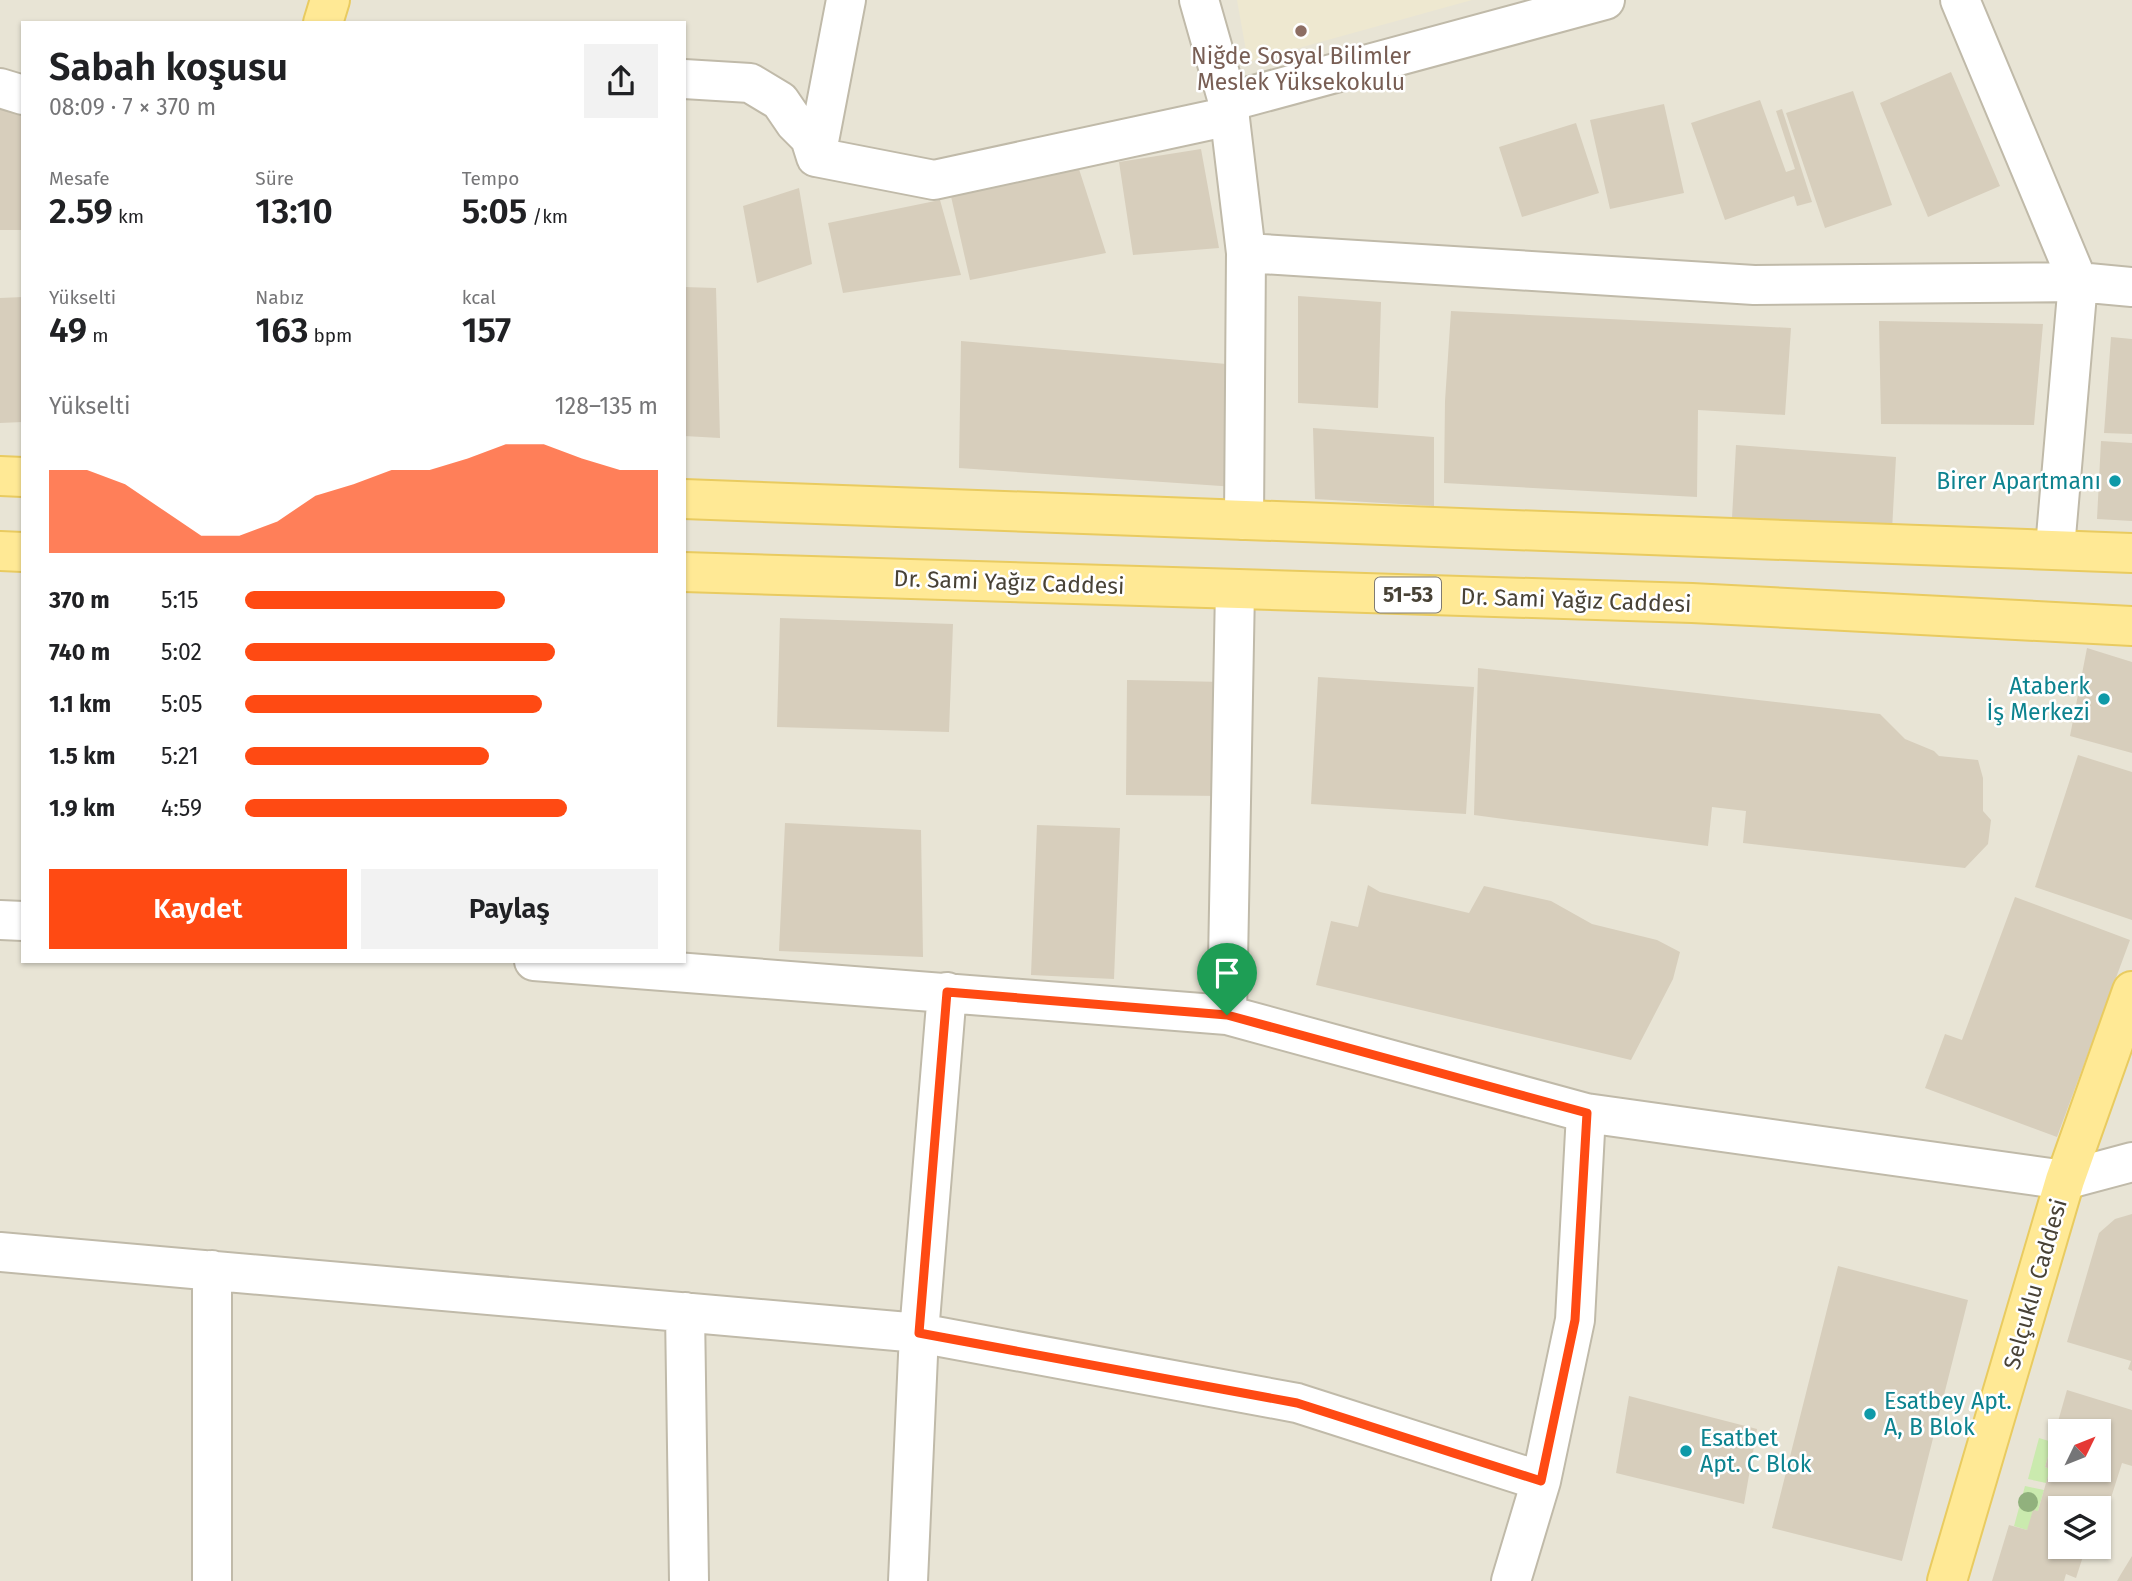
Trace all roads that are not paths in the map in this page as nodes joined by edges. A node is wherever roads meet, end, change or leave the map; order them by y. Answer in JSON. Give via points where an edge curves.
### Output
{"nodes":[{"id":1,"x":330,"y":0,"type":"edge"},
{"id":2,"x":846,"y":0,"type":"edge"},
{"id":3,"x":1199,"y":0,"type":"edge"},
{"id":4,"x":1605,"y":0,"type":"edge"},
{"id":5,"x":1960,"y":0,"type":"edge"},
{"id":6,"x":324,"y":21,"type":"edge"},
{"id":7,"x":686,"y":79,"type":"edge"},
{"id":8,"x":0,"y":88,"type":"edge"},
{"id":9,"x":21,"y":94,"type":"edge"},
{"id":10,"x":1229,"y":109,"type":"junction"},
{"id":11,"x":816,"y":157,"type":"junction"},
{"id":12,"x":1246,"y":253,"type":"junction"},
{"id":13,"x":2078,"y":282,"type":"junction"},
{"id":14,"x":2132,"y":287,"type":"edge"},
{"id":15,"x":0,"y":476,"type":"edge"},
{"id":16,"x":21,"y":477,"type":"edge"},
{"id":17,"x":686,"y":499,"type":"edge"},
{"id":18,"x":1244,"y":520,"type":"junction"},
{"id":19,"x":2055,"y":548,"type":"junction"},
{"id":20,"x":0,"y":551,"type":"edge"},
{"id":21,"x":21,"y":552,"type":"edge"},
{"id":22,"x":2132,"y":553,"type":"edge"},
{"id":23,"x":686,"y":572,"type":"edge"},
{"id":24,"x":1235,"y":589,"type":"junction"},
{"id":25,"x":2132,"y":626,"type":"edge"},
{"id":26,"x":0,"y":920,"type":"edge"},
{"id":27,"x":21,"y":921,"type":"edge"},
{"id":28,"x":561,"y":963,"type":"edge"},
{"id":29,"x":2132,"y":991,"type":"edge"},
{"id":30,"x":947,"y":992,"type":"junction"},
{"id":31,"x":1227,"y":1015,"type":"junction"},
{"id":32,"x":1587,"y":1113,"type":"junction"},
{"id":33,"x":2132,"y":1162,"type":"edge"},
{"id":34,"x":2065,"y":1180,"type":"junction"},
{"id":35,"x":0,"y":1252,"type":"edge"},
{"id":36,"x":212,"y":1270,"type":"junction"},
{"id":37,"x":685,"y":1312,"type":"junction"},
{"id":38,"x":919,"y":1333,"type":"junction"},
{"id":39,"x":1541,"y":1481,"type":"junction"},
{"id":40,"x":212,"y":1581,"type":"edge"},
{"id":41,"x":689,"y":1581,"type":"edge"},
{"id":42,"x":908,"y":1581,"type":"edge"},
{"id":43,"x":1511,"y":1581,"type":"edge"},
{"id":44,"x":1947,"y":1581,"type":"edge"}],
"edges":[{"from":1,"to":6,"type":"main road"},
{"from":2,"to":11,"type":"street"},
{"from":3,"to":10,"type":"street"},
{"from":4,"to":10,"type":"street"},
{"from":5,"to":13,"type":"street"},
{"from":7,"to":11,"type":"street","via":[[750,83],[779,101],[810,138]]},
{"from":8,"to":9,"type":"street"},
{"from":10,"to":11,"type":"street","via":[[934,180]]},
{"from":10,"to":12,"type":"street"},
{"from":12,"to":13,"type":"street","via":[[1754,285]]},
{"from":12,"to":18,"type":"street"},
{"from":13,"to":14,"type":"street"},
{"from":13,"to":19,"type":"street"},
{"from":15,"to":16,"type":"main road"},
{"from":17,"to":18,"type":"main road"},
{"from":18,"to":19,"type":"main road"},
{"from":19,"to":22,"type":"main road"},
{"from":20,"to":21,"type":"main road"},
{"from":23,"to":24,"type":"main road","name":"Dr. Sami Yağız Caddesi","number":"51-53"},
{"from":24,"to":25,"type":"main road","name":"Dr. Sami Yağız Caddesi","number":"51-53","via":[[1692,603]]},
{"from":24,"to":31,"type":"street"},
{"from":26,"to":27,"type":"street"},
{"from":28,"to":30,"type":"street"},
{"from":29,"to":34,"type":"main road","name":"Selçuklu Caddesi"},
{"from":30,"to":31,"type":"street"},
{"from":30,"to":38,"type":"street"},
{"from":31,"to":32,"type":"street"},
{"from":32,"to":34,"type":"street"},
{"from":32,"to":39,"type":"street","via":[[1575,1320]]},
{"from":33,"to":34,"type":"street"},
{"from":34,"to":44,"type":"main road","name":"Selçuklu Caddesi"},
{"from":35,"to":36,"type":"street"},
{"from":36,"to":37,"type":"street"},
{"from":36,"to":40,"type":"street"},
{"from":37,"to":38,"type":"street"},
{"from":37,"to":41,"type":"street"},
{"from":38,"to":39,"type":"street","via":[[1297,1403]]},
{"from":38,"to":42,"type":"street"},
{"from":39,"to":43,"type":"street"}]}
